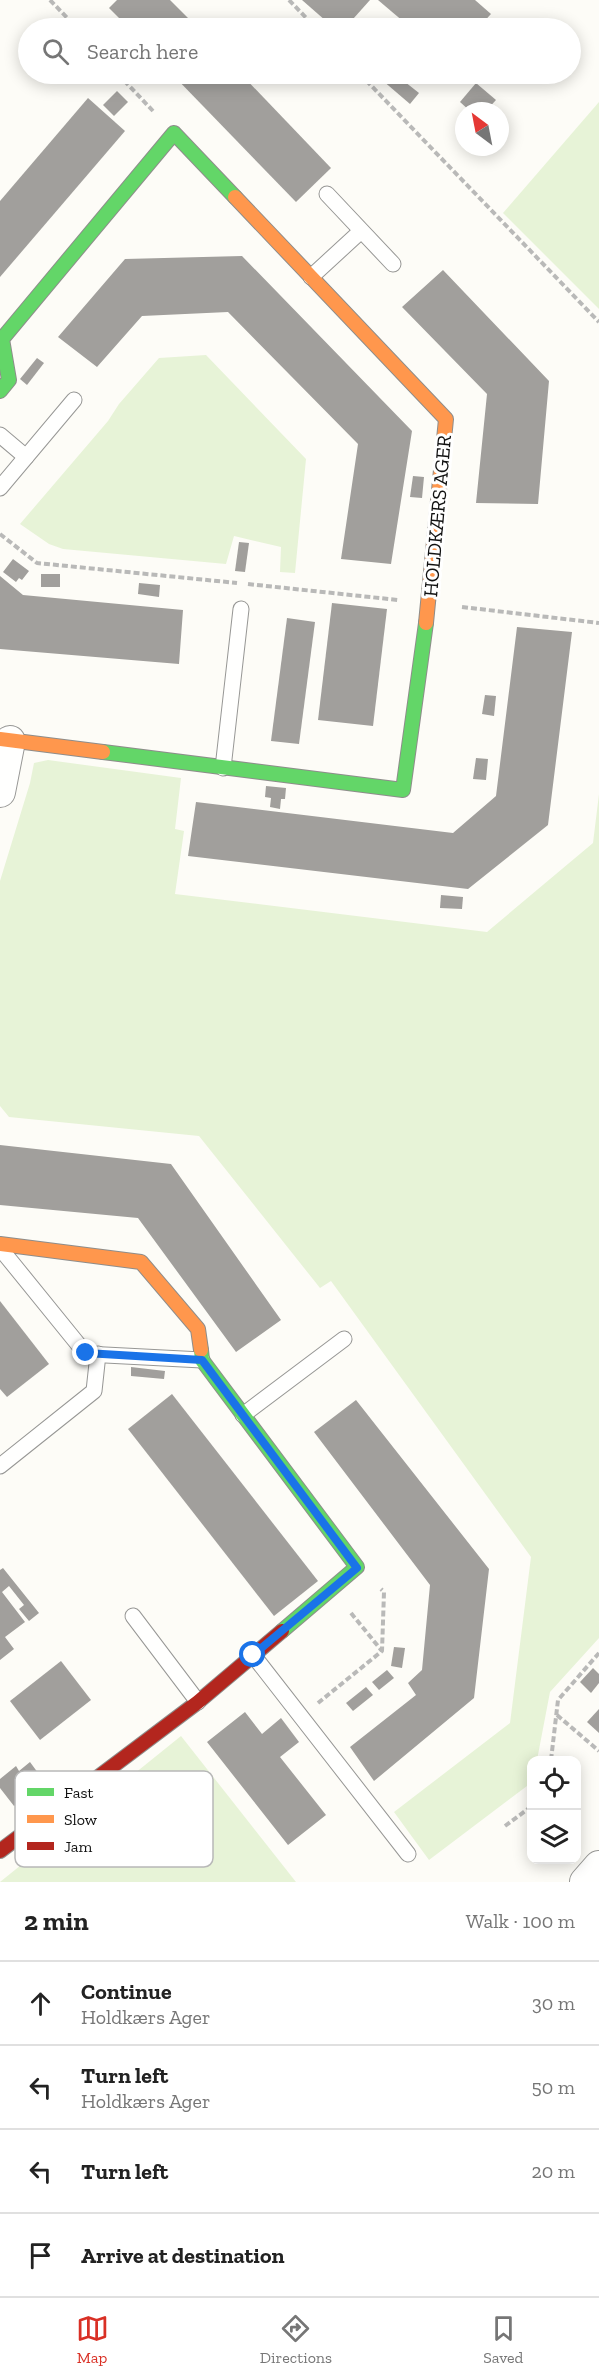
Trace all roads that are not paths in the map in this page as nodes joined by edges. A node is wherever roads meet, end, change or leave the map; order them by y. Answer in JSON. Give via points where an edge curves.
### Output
{"nodes":[{"id":1,"x":327,"y":194,"type":"dead end"},
{"id":2,"x":361,"y":231,"type":"junction"},
{"id":3,"x":393,"y":264,"type":"dead end"},
{"id":4,"x":311,"y":277,"type":"junction"},
{"id":5,"x":0,"y":391,"type":"edge"},
{"id":6,"x":74,"y":400,"type":"dead end"},
{"id":7,"x":0,"y":435,"type":"edge"},
{"id":8,"x":26,"y":457,"type":"junction"},
{"id":9,"x":0,"y":488,"type":"edge"},
{"id":10,"x":241,"y":609,"type":"dead end"},
{"id":11,"x":5,"y":740,"type":"edge"},
{"id":12,"x":223,"y":768,"type":"junction"},
{"id":13,"x":0,"y":792,"type":"edge"},
{"id":14,"x":0,"y":1244,"type":"edge"},
{"id":15,"x":0,"y":1248,"type":"edge"},
{"id":16,"x":344,"y":1339,"type":"dead end"},
{"id":17,"x":98,"y":1354,"type":"junction"},
{"id":18,"x":202,"y":1360,"type":"junction"},
{"id":19,"x":243,"y":1415,"type":"junction"},
{"id":20,"x":0,"y":1466,"type":"edge"},
{"id":21,"x":134,"y":1616,"type":"dead end"},
{"id":22,"x":253,"y":1655,"type":"junction"},
{"id":23,"x":198,"y":1702,"type":"junction"},
{"id":24,"x":101,"y":1771,"type":"edge"},
{"id":25,"x":408,"y":1854,"type":"dead end"},
{"id":26,"x":599,"y":1866,"type":"edge"},
{"id":27,"x":585,"y":1882,"type":"edge"}],
"edges":[{"from":1,"to":2,"type":"lane"},
{"from":2,"to":3,"type":"lane"},
{"from":2,"to":4,"type":"lane"},
{"from":4,"to":5,"type":"street","name":"HOLDKÆRS AGER","via":[[174,134],[2,339],[9,380]]},
{"from":4,"to":12,"type":"street","name":"HOLDKÆRS AGER","via":[[446,419],[429,603],[403,790]]},
{"from":6,"to":8,"type":"lane"},
{"from":7,"to":8,"type":"lane"},
{"from":8,"to":9,"type":"lane"},
{"from":10,"to":12,"type":"lane"},
{"from":11,"to":12,"type":"street","name":"HOLDKÆRS AGER"},
{"from":11,"to":13,"type":"street","name":"HOLDKÆRS AGER"},
{"from":14,"to":18,"type":"street","via":[[141,1262],[198,1329]]},
{"from":15,"to":17,"type":"lane","via":[[86,1353]]},
{"from":16,"to":19,"type":"lane"},
{"from":17,"to":18,"type":"lane"},
{"from":17,"to":20,"type":"lane","via":[[94,1391]]},
{"from":18,"to":19,"type":"street"},
{"from":19,"to":22,"type":"street","via":[[357,1568]]},
{"from":21,"to":23,"type":"lane"},
{"from":22,"to":23,"type":"street"},
{"from":22,"to":25,"type":"lane"},
{"from":23,"to":24,"type":"street"},
{"from":26,"to":27,"type":"street"}]}
